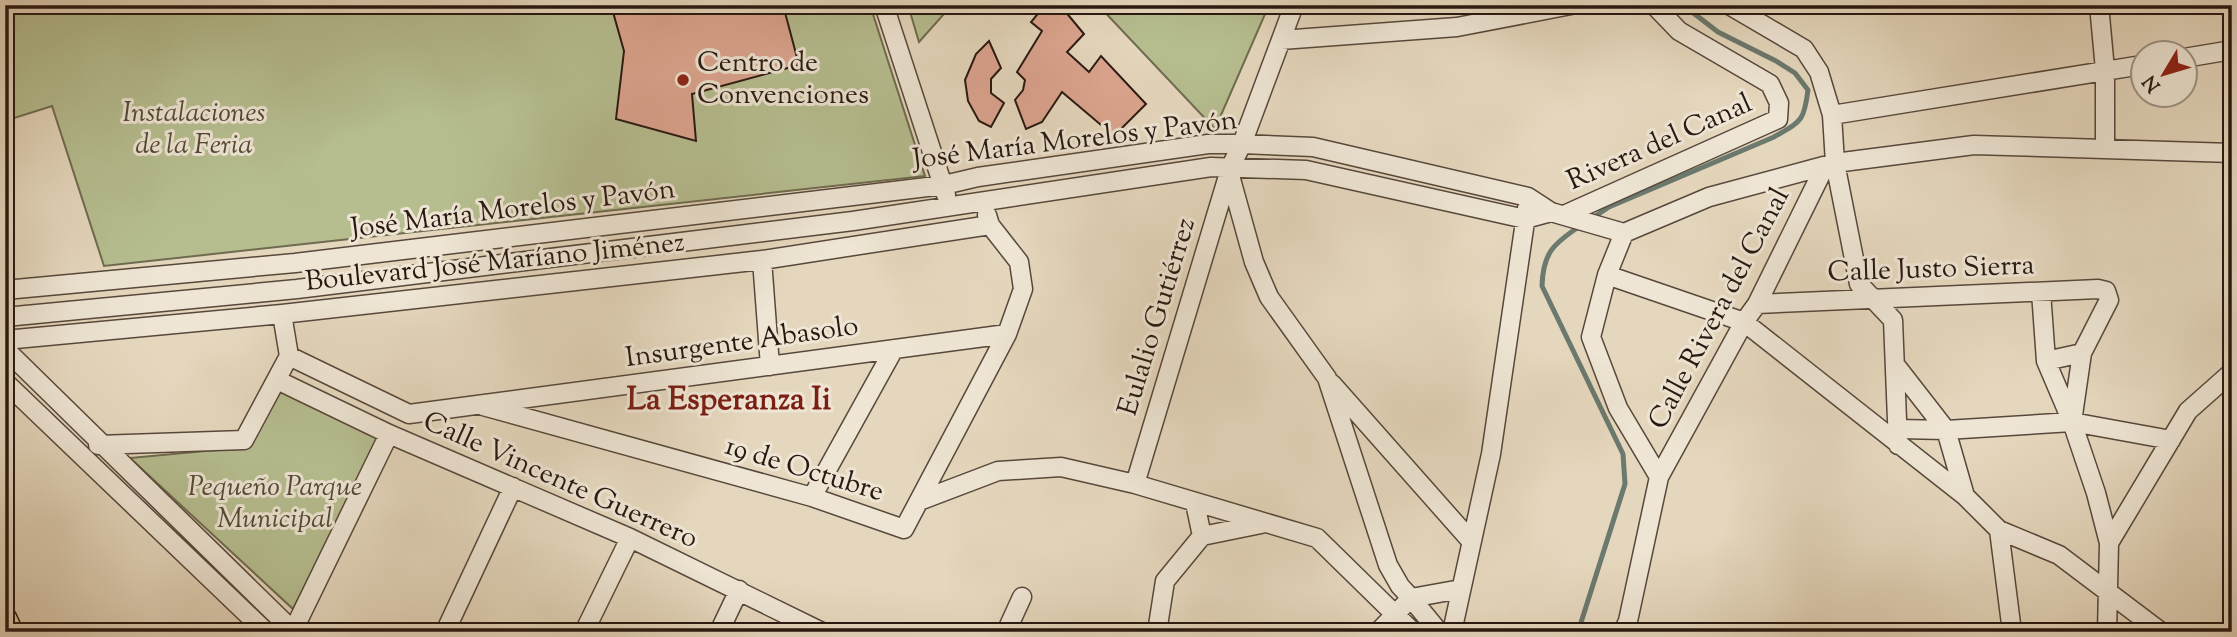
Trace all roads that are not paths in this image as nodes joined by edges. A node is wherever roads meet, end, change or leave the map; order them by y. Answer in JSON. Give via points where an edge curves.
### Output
{"nodes":[{"id":1,"x":884,"y":5,"type":"edge"},
{"id":2,"x":1294,"y":5,"type":"edge"},
{"id":3,"x":1571,"y":5,"type":"edge"},
{"id":4,"x":1654,"y":5,"type":"edge"},
{"id":5,"x":1729,"y":5,"type":"edge"},
{"id":6,"x":2099,"y":5,"type":"edge"},
{"id":7,"x":1280,"y":40,"type":"junction"},
{"id":8,"x":2232,"y":50,"type":"edge"},
{"id":9,"x":2198,"y":56,"type":"edge"},
{"id":10,"x":2128,"y":67,"type":"edge"},
{"id":11,"x":2105,"y":71,"type":"junction"},
{"id":12,"x":1832,"y":115,"type":"junction"},
{"id":13,"x":1242,"y":144,"type":"junction"},
{"id":14,"x":2105,"y":148,"type":"junction"},
{"id":15,"x":2232,"y":153,"type":"edge"},
{"id":16,"x":1830,"y":164,"type":"junction"},
{"id":17,"x":1230,"y":169,"type":"junction"},
{"id":18,"x":978,"y":177,"type":"junction"},
{"id":19,"x":944,"y":185,"type":"junction"},
{"id":20,"x":1528,"y":197,"type":"junction"},
{"id":21,"x":983,"y":202,"type":"junction"},
{"id":22,"x":948,"y":206,"type":"junction"},
{"id":23,"x":1560,"y":214,"type":"junction"},
{"id":24,"x":1525,"y":219,"type":"junction"},
{"id":25,"x":990,"y":225,"type":"junction"},
{"id":26,"x":1616,"y":230,"type":"junction"},
{"id":27,"x":762,"y":260,"type":"junction"},
{"id":28,"x":1607,"y":275,"type":"junction"},
{"id":29,"x":5,"y":290,"type":"edge"},
{"id":30,"x":2041,"y":292,"type":"junction"},
{"id":31,"x":1874,"y":299,"type":"junction"},
{"id":32,"x":1757,"y":304,"type":"junction"},
{"id":33,"x":282,"y":314,"type":"junction"},
{"id":34,"x":5,"y":317,"type":"edge"},
{"id":35,"x":1744,"y":322,"type":"junction"},
{"id":36,"x":1007,"y":334,"type":"junction"},
{"id":37,"x":5,"y":340,"type":"edge"},
{"id":38,"x":5,"y":349,"type":"edge"},
{"id":39,"x":894,"y":349,"type":"junction"},
{"id":40,"x":2082,"y":353,"type":"junction"},
{"id":41,"x":289,"y":356,"type":"junction"},
{"id":42,"x":2046,"y":361,"type":"junction"},
{"id":43,"x":770,"y":366,"type":"junction"},
{"id":44,"x":1897,"y":367,"type":"junction"},
{"id":45,"x":2232,"y":372,"type":"edge"},
{"id":46,"x":1327,"y":378,"type":"junction"},
{"id":47,"x":277,"y":380,"type":"junction"},
{"id":48,"x":5,"y":382,"type":"edge"},
{"id":49,"x":483,"y":406,"type":"junction"},
{"id":50,"x":2072,"y":422,"type":"junction"},
{"id":51,"x":1946,"y":430,"type":"junction"},
{"id":52,"x":389,"y":434,"type":"junction"},
{"id":53,"x":1899,"y":437,"type":"junction"},
{"id":54,"x":2171,"y":440,"type":"junction"},
{"id":55,"x":103,"y":444,"type":"junction"},
{"id":56,"x":77,"y":450,"type":"junction"},
{"id":57,"x":1659,"y":477,"type":"junction"},
{"id":58,"x":1135,"y":484,"type":"junction"},
{"id":59,"x":513,"y":488,"type":"junction"},
{"id":60,"x":1965,"y":496,"type":"junction"},
{"id":61,"x":812,"y":498,"type":"junction"},
{"id":62,"x":919,"y":501,"type":"junction"},
{"id":63,"x":1195,"y":503,"type":"junction"},
{"id":64,"x":1265,"y":523,"type":"junction"},
{"id":65,"x":1999,"y":530,"type":"junction"},
{"id":66,"x":1202,"y":536,"type":"junction"},
{"id":67,"x":630,"y":538,"type":"junction"},
{"id":68,"x":1471,"y":541,"type":"junction"},
{"id":69,"x":2109,"y":544,"type":"junction"},
{"id":70,"x":1461,"y":589,"type":"junction"},
{"id":71,"x":739,"y":590,"type":"junction"},
{"id":72,"x":2108,"y":594,"type":"junction"},
{"id":73,"x":1022,"y":597,"type":"dead end"},
{"id":74,"x":1410,"y":598,"type":"junction"},
{"id":75,"x":1389,"y":607,"type":"junction"},
{"id":76,"x":5,"y":619,"type":"edge"},
{"id":77,"x":293,"y":631,"type":"edge"},
{"id":78,"x":11,"y":632,"type":"edge"},
{"id":79,"x":266,"y":632,"type":"edge"},
{"id":80,"x":445,"y":632,"type":"edge"},
{"id":81,"x":584,"y":632,"type":"edge"},
{"id":82,"x":719,"y":632,"type":"edge"},
{"id":83,"x":822,"y":632,"type":"edge"},
{"id":84,"x":1006,"y":632,"type":"edge"},
{"id":85,"x":1157,"y":632,"type":"edge"},
{"id":86,"x":1378,"y":632,"type":"edge"},
{"id":87,"x":1413,"y":632,"type":"edge"},
{"id":88,"x":1439,"y":632,"type":"edge"},
{"id":89,"x":1452,"y":632,"type":"edge"},
{"id":90,"x":1623,"y":632,"type":"edge"},
{"id":91,"x":2012,"y":632,"type":"edge"},
{"id":92,"x":2107,"y":632,"type":"edge"},
{"id":93,"x":2161,"y":632,"type":"edge"}],
"edges":[{"from":1,"to":19,"type":"street"},
{"from":2,"to":7,"type":"street","name":"Eulalio Gutiérrez"},
{"from":3,"to":7,"type":"street","via":[[1457,27]]},
{"from":4,"to":23,"type":"street","name":"Rivera del Canal","via":[[1679,32],[1770,83],[1779,103],[1778,119]]},
{"from":5,"to":12,"type":"street","name":"Calle Rivera del Canal","via":[[1804,49],[1819,72]]},
{"from":6,"to":11,"type":"street"},
{"from":7,"to":13,"type":"street","name":"Eulalio Gutiérrez"},
{"from":8,"to":9,"type":"street"},
{"from":10,"to":11,"type":"street"},
{"from":11,"to":12,"type":"street"},
{"from":11,"to":14,"type":"street"},
{"from":12,"to":16,"type":"street","name":"Calle Rivera del Canal"},
{"from":13,"to":17,"type":"street","name":"Eulalio Gutiérrez"},
{"from":13,"to":18,"type":"street","name":"José María Morelos y Pavón","via":[[1208,144]]},
{"from":13,"to":20,"type":"street","name":"José María Morelos y Pavón","via":[[1313,147]]},
{"from":14,"to":15,"type":"street"},
{"from":14,"to":16,"type":"street","via":[[1974,145]]},
{"from":16,"to":26,"type":"street","via":[[1709,197]]},
{"from":16,"to":31,"type":"street","via":[[1859,284]]},
{"from":16,"to":32,"type":"street","name":"Calle Rivera del Canal"},
{"from":17,"to":21,"type":"street","name":"José María Morelos y Pavón"},
{"from":17,"to":24,"type":"street","name":"José María Morelos y Pavón","via":[[1306,170]]},
{"from":17,"to":46,"type":"street","via":[[1254,262],[1269,298]]},
{"from":17,"to":58,"type":"street","name":"Eulalio Gutiérrez"},
{"from":18,"to":19,"type":"street","name":"José María Morelos y Pavón"},
{"from":18,"to":21,"type":"street"},
{"from":19,"to":22,"type":"street"},
{"from":19,"to":29,"type":"street","name":"José María Morelos y Pavón","via":[[295,263]]},
{"from":20,"to":23,"type":"street","name":"José María Morelos y Pavón"},
{"from":20,"to":24,"type":"street"},
{"from":21,"to":22,"type":"street","name":"José María Morelos y Pavón"},
{"from":21,"to":25,"type":"street"},
{"from":22,"to":34,"type":"street","name":"José María Morelos y Pavón","via":[[311,287]]},
{"from":23,"to":24,"type":"street","name":"José María Morelos y Pavón"},
{"from":23,"to":26,"type":"street"},
{"from":24,"to":68,"type":"street","via":[[1491,454]]},
{"from":25,"to":27,"type":"street","name":"Boulevard José Maríano Jiménez"},
{"from":25,"to":36,"type":"street","via":[[1019,262],[1023,289]]},
{"from":26,"to":28,"type":"street","name":"Calle Rivera del Canal"},
{"from":27,"to":33,"type":"street","name":"Boulevard José Maríano Jiménez"},
{"from":27,"to":43,"type":"street"},
{"from":28,"to":35,"type":"street"},
{"from":28,"to":57,"type":"street","name":"Calle Rivera del Canal","via":[[1591,337],[1618,408]]},
{"from":30,"to":31,"type":"street","name":"Calle Justo Sierra"},
{"from":30,"to":40,"type":"street","name":"Calle Justo Sierra","via":[[2106,291],[2109,300]]},
{"from":30,"to":42,"type":"street"},
{"from":31,"to":32,"type":"street","name":"Calle Justo Sierra"},
{"from":31,"to":44,"type":"street","via":[[1893,320]]},
{"from":32,"to":35,"type":"street","name":"Calle Rivera del Canal"},
{"from":33,"to":37,"type":"street","name":"Boulevard José Maríano Jiménez"},
{"from":33,"to":41,"type":"street"},
{"from":35,"to":53,"type":"street"},
{"from":35,"to":57,"type":"street","name":"Calle Rivera del Canal"},
{"from":36,"to":39,"type":"street","name":"Insurgente Abasolo"},
{"from":36,"to":62,"type":"street"},
{"from":38,"to":55,"type":"street"},
{"from":39,"to":43,"type":"street","name":"Insurgente Abasolo"},
{"from":39,"to":61,"type":"street"},
{"from":40,"to":42,"type":"street"},
{"from":40,"to":50,"type":"street"},
{"from":41,"to":47,"type":"street"},
{"from":41,"to":49,"type":"street","name":"19 de Octubre","via":[[409,414]]},
{"from":42,"to":50,"type":"street"},
{"from":43,"to":49,"type":"street","name":"Insurgente Abasolo"},
{"from":44,"to":51,"type":"street"},
{"from":44,"to":53,"type":"street"},
{"from":45,"to":54,"type":"street","via":[[2188,411]]},
{"from":46,"to":68,"type":"street"},
{"from":46,"to":74,"type":"street","via":[[1388,565]]},
{"from":47,"to":52,"type":"street","name":"Calle Vincente Guerrero"},
{"from":47,"to":55,"type":"street","via":[[244,440]]},
{"from":48,"to":56,"type":"street"},
{"from":49,"to":61,"type":"street","name":"19 de Octubre"},
{"from":50,"to":51,"type":"street"},
{"from":50,"to":54,"type":"street"},
{"from":50,"to":69,"type":"street"},
{"from":51,"to":53,"type":"street"},
{"from":51,"to":60,"type":"street"},
{"from":52,"to":59,"type":"street","name":"Calle Vincente Guerrero"},
{"from":52,"to":77,"type":"street"},
{"from":53,"to":60,"type":"street"},
{"from":54,"to":69,"type":"street"},
{"from":55,"to":56,"type":"street"},
{"from":55,"to":77,"type":"street"},
{"from":56,"to":79,"type":"street"},
{"from":57,"to":90,"type":"street","name":"Calle Rivera del Canal"},
{"from":58,"to":62,"type":"street","name":"19 de Octubre","via":[[1061,467],[998,471]]},
{"from":58,"to":63,"type":"street","name":"19 de Octubre"},
{"from":59,"to":67,"type":"street","name":"Calle Vincente Guerrero"},
{"from":59,"to":80,"type":"street"},
{"from":60,"to":65,"type":"street"},
{"from":61,"to":62,"type":"street","name":"19 de Octubre","via":[[904,529]]},
{"from":63,"to":64,"type":"street","name":"19 de Octubre"},
{"from":63,"to":66,"type":"street"},
{"from":64,"to":66,"type":"street"},
{"from":64,"to":75,"type":"street","name":"19 de Octubre","via":[[1317,538]]},
{"from":65,"to":72,"type":"street","via":[[2059,555]]},
{"from":65,"to":91,"type":"street"},
{"from":66,"to":85,"type":"street","via":[[1165,581]]},
{"from":67,"to":71,"type":"street","name":"Calle Vincente Guerrero"},
{"from":67,"to":81,"type":"street"},
{"from":68,"to":70,"type":"street"},
{"from":69,"to":72,"type":"street"},
{"from":70,"to":74,"type":"street"},
{"from":70,"to":89,"type":"street"},
{"from":71,"to":82,"type":"street"},
{"from":71,"to":83,"type":"street","name":"Calle Vincente Guerrero"},
{"from":72,"to":92,"type":"street"},
{"from":72,"to":93,"type":"street"},
{"from":73,"to":84,"type":"street"},
{"from":74,"to":75,"type":"street"},
{"from":74,"to":88,"type":"street"},
{"from":75,"to":86,"type":"street"},
{"from":75,"to":87,"type":"street","name":"19 de Octubre"},
{"from":76,"to":78,"type":"main road"}]}
